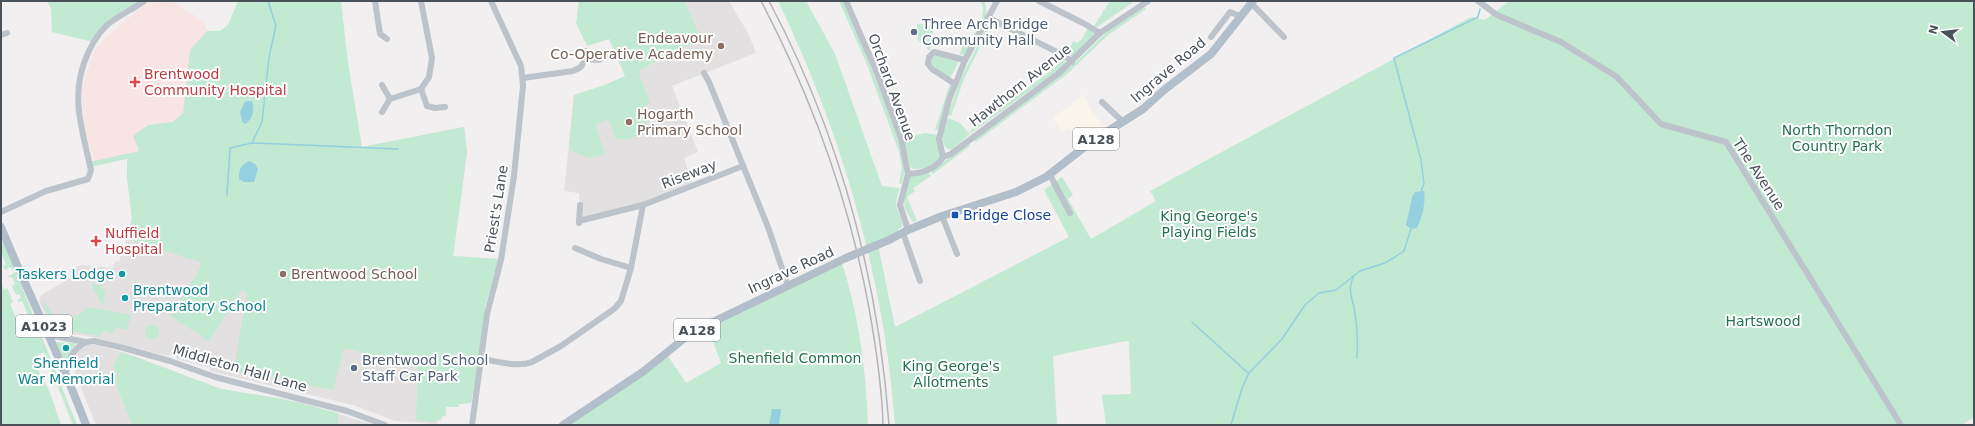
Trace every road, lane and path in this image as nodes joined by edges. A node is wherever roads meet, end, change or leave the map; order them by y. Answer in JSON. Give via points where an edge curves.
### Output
{"nodes":[{"id":1,"x":144,"y":1,"type":"edge"},
{"id":2,"x":375,"y":1,"type":"edge"},
{"id":3,"x":421,"y":1,"type":"edge"},
{"id":4,"x":491,"y":1,"type":"edge"},
{"id":5,"x":846,"y":1,"type":"edge"},
{"id":6,"x":1039,"y":1,"type":"edge"},
{"id":7,"x":1148,"y":1,"type":"edge"},
{"id":8,"x":1478,"y":1,"type":"edge"},
{"id":9,"x":995,"y":2,"type":"edge"},
{"id":10,"x":1252,"y":2,"type":"edge"},
{"id":11,"x":1240,"y":16,"type":"junction"},
{"id":12,"x":988,"y":18,"type":"junction"},
{"id":13,"x":1100,"y":34,"type":"junction"},
{"id":14,"x":1211,"y":37,"type":"dead end"},
{"id":15,"x":1284,"y":37,"type":"dead end"},
{"id":16,"x":387,"y":39,"type":"dead end"},
{"id":17,"x":585,"y":51,"type":"dead end"},
{"id":18,"x":608,"y":54,"type":"dead end"},
{"id":19,"x":585,"y":59,"type":"junction"},
{"id":20,"x":965,"y":60,"type":"junction"},
{"id":21,"x":1072,"y":62,"type":"junction"},
{"id":22,"x":704,"y":74,"type":"dead end"},
{"id":23,"x":523,"y":78,"type":"junction"},
{"id":24,"x":955,"y":84,"type":"junction"},
{"id":25,"x":382,"y":85,"type":"dead end"},
{"id":26,"x":421,"y":89,"type":"junction"},
{"id":27,"x":390,"y":99,"type":"junction"},
{"id":28,"x":1102,"y":102,"type":"dead end"},
{"id":29,"x":445,"y":107,"type":"dead end"},
{"id":30,"x":382,"y":112,"type":"dead end"},
{"id":31,"x":1123,"y":122,"type":"junction"},
{"id":32,"x":943,"y":157,"type":"junction"},
{"id":33,"x":743,"y":166,"type":"junction"},
{"id":34,"x":908,"y":174,"type":"junction"},
{"id":35,"x":1050,"y":175,"type":"junction"},
{"id":36,"x":580,"y":205,"type":"dead end"},
{"id":37,"x":643,"y":205,"type":"junction"},
{"id":38,"x":1,"y":212,"type":"edge"},
{"id":39,"x":1070,"y":213,"type":"dead end"},
{"id":40,"x":942,"y":216,"type":"junction"},
{"id":41,"x":1,"y":226,"type":"edge"},
{"id":42,"x":905,"y":231,"type":"junction"},
{"id":43,"x":575,"y":248,"type":"dead end"},
{"id":44,"x":957,"y":254,"type":"dead end"},
{"id":45,"x":631,"y":268,"type":"junction"},
{"id":46,"x":920,"y":281,"type":"dead end"},
{"id":47,"x":788,"y":286,"type":"junction"},
{"id":48,"x":48,"y":335,"type":"junction"},
{"id":49,"x":86,"y":342,"type":"junction"},
{"id":50,"x":482,"y":359,"type":"junction"},
{"id":51,"x":66,"y":372,"type":"junction"},
{"id":52,"x":86,"y":425,"type":"edge"},
{"id":53,"x":385,"y":425,"type":"edge"},
{"id":54,"x":472,"y":425,"type":"edge"},
{"id":55,"x":563,"y":425,"type":"edge"},
{"id":56,"x":1901,"y":425,"type":"edge"}],
"edges":[{"from":1,"to":38,"type":"street","via":[[106,26],[93,42],[82,70],[78,87],[78,107],[91,174],[84,181],[46,191]]},
{"from":2,"to":16,"type":"street","via":[[380,34]]},
{"from":3,"to":26,"type":"street","via":[[432,63],[429,77]]},
{"from":4,"to":23,"type":"street","name":"Priest's Lane","via":[[515,53]]},
{"from":5,"to":34,"type":"street","name":"Orchard Avenue","via":[[901,138]]},
{"from":6,"to":13,"type":"street"},
{"from":7,"to":13,"type":"street","name":"Hawthorn Avenue"},
{"from":8,"to":56,"type":"street","name":"The Avenue","via":[[1497,15],[1561,42],[1617,77],[1661,124],[1726,142]]},
{"from":9,"to":12,"type":"street"},
{"from":10,"to":11,"type":"main road","name":"Ingrave Road","number":"A128"},
{"from":10,"to":15,"type":"street","name":"Ingrave Road"},
{"from":11,"to":14,"type":"street","name":"Ingrave Road","via":[[1230,12]]},
{"from":11,"to":31,"type":"main road","name":"Ingrave Road","number":"A128","via":[[1211,54]]},
{"from":12,"to":20,"type":"street"},
{"from":12,"to":21,"type":"street","via":[[1065,56]]},
{"from":13,"to":21,"type":"street","name":"Hawthorn Avenue"},
{"from":17,"to":19,"type":"street"},
{"from":18,"to":19,"type":"street","via":[[599,60]]},
{"from":19,"to":23,"type":"street","via":[[581,67],[573,71]]},
{"from":20,"to":24,"type":"street"},
{"from":20,"to":24,"type":"street","via":[[934,52],[928,57],[928,64],[932,69]]},
{"from":21,"to":32,"type":"street","name":"Hawthorn Avenue","via":[[1004,116],[952,154]]},
{"from":22,"to":33,"type":"street"},
{"from":23,"to":50,"type":"street","name":"Priest's Lane","via":[[514,176],[501,260],[487,314]]},
{"from":24,"to":32,"type":"street","via":[[940,137]]},
{"from":25,"to":27,"type":"street"},
{"from":26,"to":27,"type":"street"},
{"from":26,"to":29,"type":"street","via":[[427,106]]},
{"from":27,"to":30,"type":"street"},
{"from":28,"to":31,"type":"street"},
{"from":31,"to":35,"type":"main road","name":"Ingrave Road","number":"A128","via":[[1091,142]]},
{"from":32,"to":34,"type":"street","name":"Hawthorn Avenue","via":[[927,171]]},
{"from":33,"to":37,"type":"street","name":"Riseway"},
{"from":33,"to":47,"type":"street"},
{"from":34,"to":42,"type":"street","name":"Orchard Avenue","via":[[900,205]]},
{"from":35,"to":39,"type":"street"},
{"from":35,"to":40,"type":"main road","name":"Ingrave Road","number":"A128","via":[[1016,192]]},
{"from":36,"to":37,"type":"street","name":"Riseway","via":[[579,223]]},
{"from":37,"to":45,"type":"street"},
{"from":40,"to":42,"type":"main road","name":"Ingrave Road","number":"A128"},
{"from":40,"to":44,"type":"street"},
{"from":41,"to":48,"type":"main road","number":"A1023"},
{"from":42,"to":46,"type":"street","name":"Orchard Avenue"},
{"from":42,"to":47,"type":"main road","name":"Ingrave Road","number":"A128","bridge":true},
{"from":43,"to":45,"type":"street","via":[[608,262]]},
{"from":45,"to":50,"type":"street","via":[[621,300],[614,308],[561,346],[527,364]]},
{"from":47,"to":55,"type":"main road","name":"Ingrave Road","number":"A128","via":[[692,332],[644,371]]},
{"from":48,"to":49,"type":"street","name":"Middleton Hall Lane"},
{"from":48,"to":51,"type":"main road","number":"A1023"},
{"from":49,"to":51,"type":"street","via":[[72,353]]},
{"from":49,"to":53,"type":"street","name":"Middleton Hall Lane","via":[[94,341],[142,353],[215,377],[347,412]]},
{"from":50,"to":54,"type":"street","name":"Priest's Lane"},
{"from":51,"to":52,"type":"main road","number":"A1023"}]}
